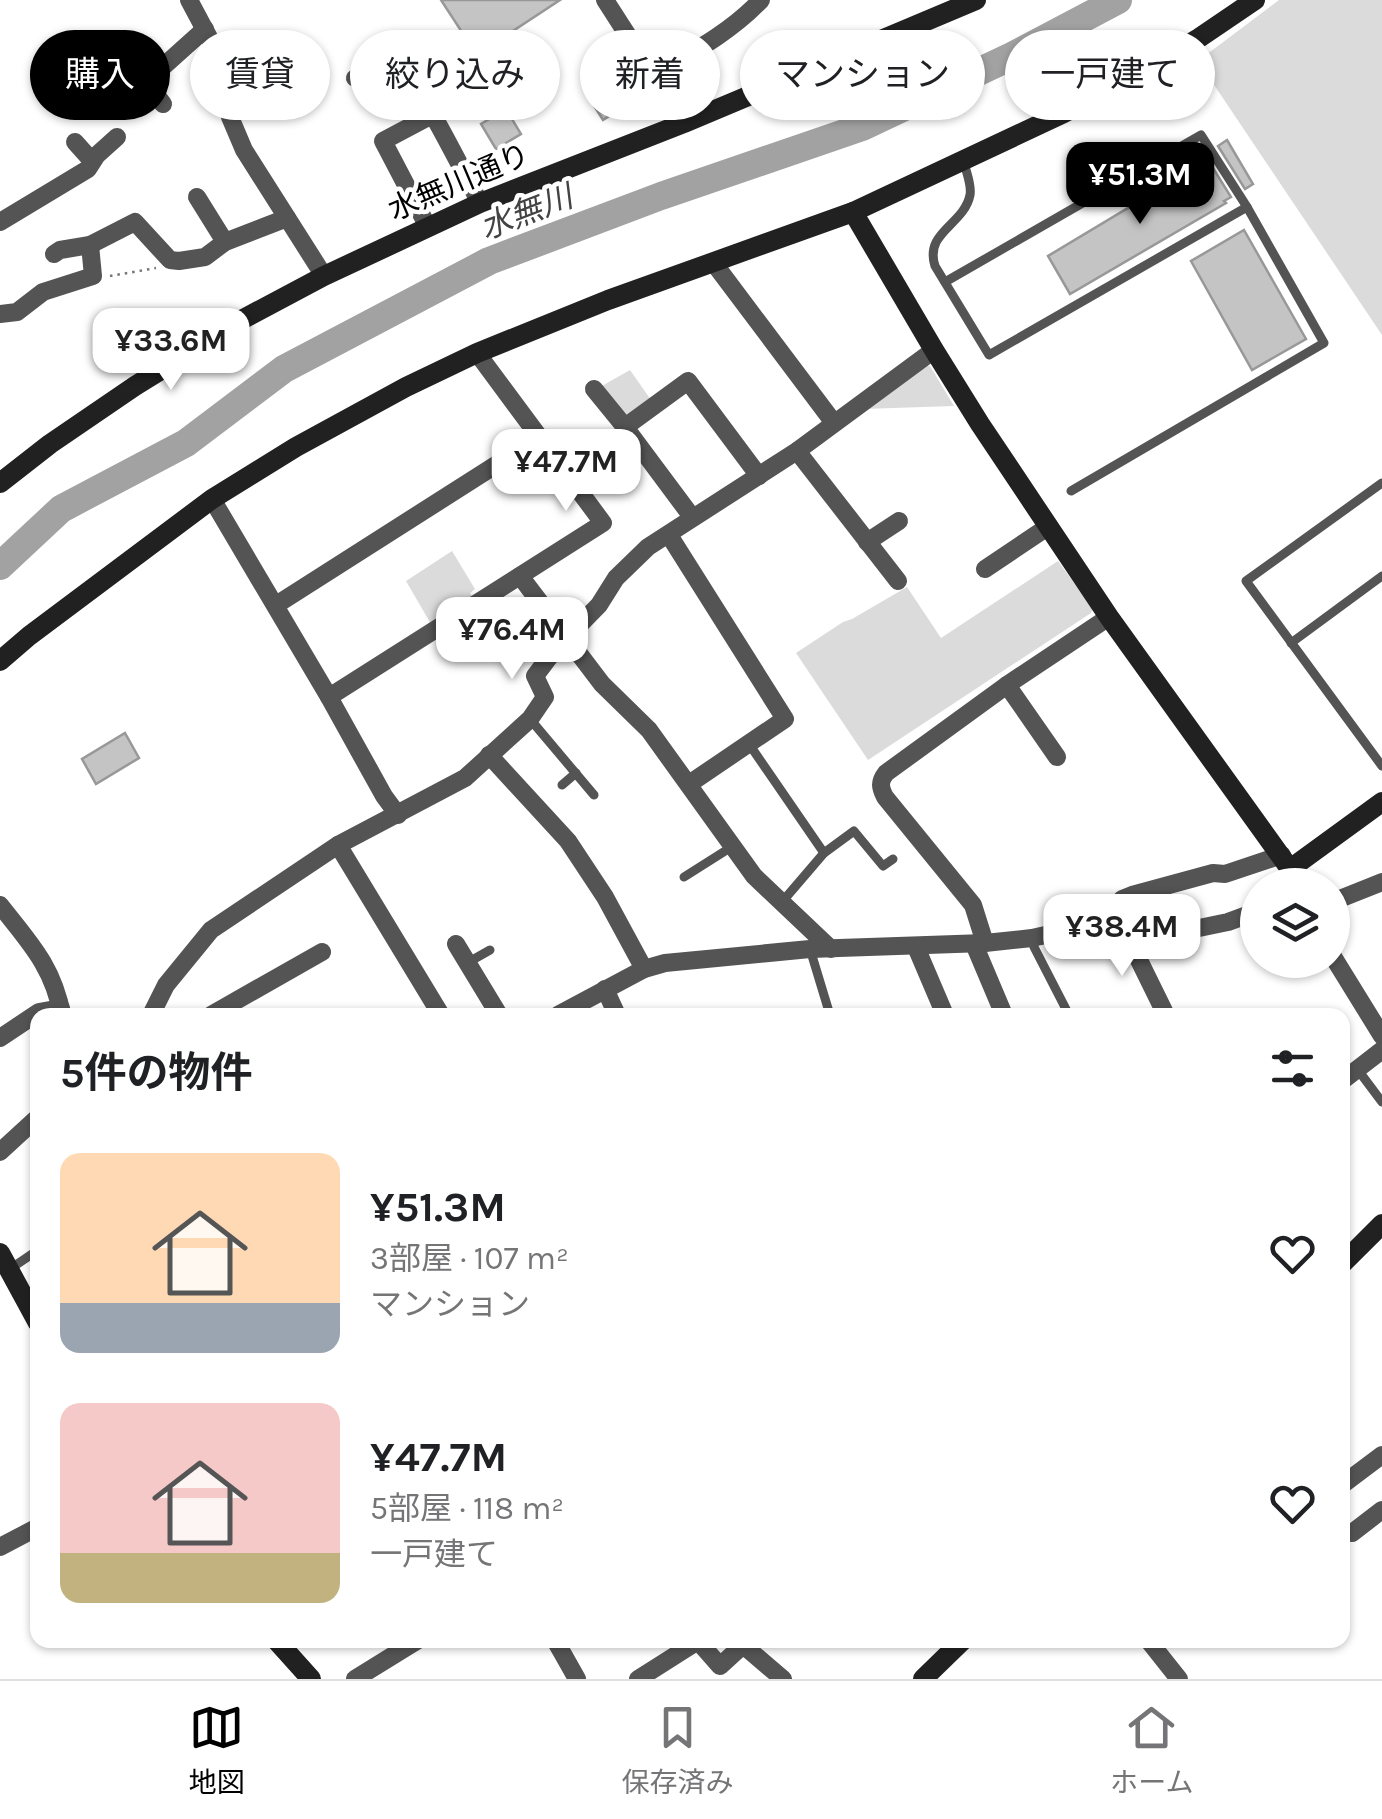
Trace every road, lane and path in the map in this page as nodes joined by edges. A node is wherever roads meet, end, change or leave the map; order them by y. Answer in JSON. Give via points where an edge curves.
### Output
{"nodes":[{"id":1,"x":189,"y":0,"type":"edge"},
{"id":2,"x":605,"y":0,"type":"edge"},
{"id":3,"x":760,"y":0,"type":"edge"},
{"id":4,"x":976,"y":0,"type":"edge"},
{"id":5,"x":1255,"y":0,"type":"edge"},
{"id":6,"x":205,"y":29,"type":"junction"},
{"id":7,"x":624,"y":30,"type":"edge"},
{"id":8,"x":720,"y":35,"type":"edge"},
{"id":9,"x":170,"y":60,"type":"edge"},
{"id":10,"x":423,"y":120,"type":"edge"},
{"id":11,"x":435,"y":120,"type":"edge"},
{"id":12,"x":682,"y":120,"type":"edge"},
{"id":13,"x":684,"y":123,"type":"junction"},
{"id":14,"x":117,"y":137,"type":"dead end"},
{"id":15,"x":75,"y":142,"type":"dead end"},
{"id":16,"x":964,"y":159,"type":"junction"},
{"id":17,"x":93,"y":171,"type":"junction"},
{"id":18,"x":197,"y":197,"type":"dead end"},
{"id":19,"x":480,"y":204,"type":"junction"},
{"id":20,"x":1247,"y":207,"type":"junction"},
{"id":21,"x":853,"y":212,"type":"junction"},
{"id":22,"x":287,"y":218,"type":"junction"},
{"id":23,"x":0,"y":222,"type":"edge"},
{"id":24,"x":428,"y":226,"type":"junction"},
{"id":25,"x":225,"y":242,"type":"junction"},
{"id":26,"x":90,"y":245,"type":"junction"},
{"id":27,"x":54,"y":254,"type":"dead end"},
{"id":28,"x":170,"y":260,"type":"junction"},
{"id":29,"x":713,"y":262,"type":"junction"},
{"id":30,"x":93,"y":276,"type":"junction"},
{"id":31,"x":324,"y":276,"type":"junction"},
{"id":32,"x":945,"y":282,"type":"junction"},
{"id":33,"x":0,"y":314,"type":"edge"},
{"id":34,"x":934,"y":350,"type":"junction"},
{"id":35,"x":476,"y":354,"type":"junction"},
{"id":36,"x":594,"y":389,"type":"dead end"},
{"id":37,"x":834,"y":423,"type":"junction"},
{"id":38,"x":625,"y":427,"type":"junction"},
{"id":39,"x":538,"y":438,"type":"junction"},
{"id":40,"x":798,"y":450,"type":"junction"},
{"id":41,"x":760,"y":476,"type":"junction"},
{"id":42,"x":0,"y":483,"type":"edge"},
{"id":43,"x":1382,"y":483,"type":"edge"},
{"id":44,"x":1071,"y":492,"type":"dead end"},
{"id":45,"x":212,"y":499,"type":"junction"},
{"id":46,"x":692,"y":517,"type":"junction"},
{"id":47,"x":899,"y":521,"type":"dead end"},
{"id":48,"x":1049,"y":526,"type":"junction"},
{"id":49,"x":669,"y":535,"type":"junction"},
{"id":50,"x":867,"y":542,"type":"junction"},
{"id":51,"x":985,"y":569,"type":"dead end"},
{"id":52,"x":520,"y":576,"type":"junction"},
{"id":53,"x":1382,"y":576,"type":"edge"},
{"id":54,"x":898,"y":582,"type":"dead end"},
{"id":55,"x":276,"y":606,"type":"junction"},
{"id":56,"x":1109,"y":616,"type":"junction"},
{"id":57,"x":568,"y":638,"type":"junction"},
{"id":58,"x":1291,"y":642,"type":"junction"},
{"id":59,"x":0,"y":660,"type":"edge"},
{"id":60,"x":1008,"y":686,"type":"junction"},
{"id":61,"x":330,"y":696,"type":"junction"},
{"id":62,"x":530,"y":719,"type":"junction"},
{"id":63,"x":748,"y":744,"type":"junction"},
{"id":64,"x":490,"y":756,"type":"junction"},
{"id":65,"x":1057,"y":757,"type":"dead end"},
{"id":66,"x":1380,"y":761,"type":"edge"},
{"id":67,"x":576,"y":773,"type":"junction"},
{"id":68,"x":689,"y":784,"type":"junction"},
{"id":69,"x":562,"y":785,"type":"dead end"},
{"id":70,"x":594,"y":795,"type":"dead end"},
{"id":71,"x":1382,"y":802,"type":"edge"},
{"id":72,"x":398,"y":815,"type":"junction"},
{"id":73,"x":338,"y":845,"type":"junction"},
{"id":74,"x":733,"y":846,"type":"junction"},
{"id":75,"x":824,"y":853,"type":"junction"},
{"id":76,"x":893,"y":859,"type":"dead end"},
{"id":77,"x":1286,"y":868,"type":"edge"},
{"id":78,"x":1290,"y":868,"type":"edge"},
{"id":79,"x":1240,"y":873,"type":"edge"},
{"id":80,"x":684,"y":877,"type":"dead end"},
{"id":81,"x":1382,"y":882,"type":"edge"},
{"id":82,"x":1350,"y":895,"type":"edge"},
{"id":83,"x":782,"y":902,"type":"junction"},
{"id":84,"x":0,"y":904,"type":"edge"},
{"id":85,"x":1240,"y":917,"type":"edge"},
{"id":86,"x":1108,"y":922,"type":"junction"},
{"id":87,"x":1032,"y":938,"type":"junction"},
{"id":88,"x":1142,"y":940,"type":"junction"},
{"id":89,"x":456,"y":944,"type":"dead end"},
{"id":90,"x":979,"y":944,"type":"junction"},
{"id":91,"x":916,"y":947,"type":"junction"},
{"id":92,"x":810,"y":949,"type":"junction"},
{"id":93,"x":490,"y":950,"type":"dead end"},
{"id":94,"x":831,"y":950,"type":"junction"},
{"id":95,"x":322,"y":952,"type":"dead end"},
{"id":96,"x":467,"y":963,"type":"junction"},
{"id":97,"x":644,"y":968,"type":"junction"},
{"id":98,"x":1346,"y":978,"type":"edge"},
{"id":99,"x":605,"y":989,"type":"junction"},
{"id":100,"x":60,"y":1008,"type":"edge"},
{"id":101,"x":154,"y":1008,"type":"edge"},
{"id":102,"x":223,"y":1008,"type":"edge"},
{"id":103,"x":437,"y":1008,"type":"edge"},
{"id":104,"x":495,"y":1008,"type":"edge"},
{"id":105,"x":571,"y":1008,"type":"edge"},
{"id":106,"x":613,"y":1008,"type":"edge"},
{"id":107,"x":828,"y":1008,"type":"edge"},
{"id":108,"x":942,"y":1008,"type":"edge"},
{"id":109,"x":1002,"y":1008,"type":"edge"},
{"id":110,"x":1065,"y":1008,"type":"edge"},
{"id":111,"x":1163,"y":1008,"type":"edge"},
{"id":112,"x":30,"y":1018,"type":"edge"},
{"id":113,"x":1382,"y":1036,"type":"edge"},
{"id":114,"x":0,"y":1038,"type":"edge"},
{"id":115,"x":1382,"y":1050,"type":"edge"},
{"id":116,"x":1350,"y":1076,"type":"edge"},
{"id":117,"x":1382,"y":1102,"type":"edge"},
{"id":118,"x":30,"y":1124,"type":"edge"},
{"id":119,"x":0,"y":1152,"type":"edge"},
{"id":120,"x":1382,"y":1224,"type":"edge"},
{"id":121,"x":30,"y":1253,"type":"edge"},
{"id":122,"x":1350,"y":1256,"type":"edge"},
{"id":123,"x":5,"y":1261,"type":"edge"},
{"id":124,"x":30,"y":1308,"type":"edge"},
{"id":125,"x":1382,"y":1454,"type":"edge"},
{"id":126,"x":1350,"y":1478,"type":"edge"},
{"id":127,"x":1382,"y":1510,"type":"edge"},
{"id":128,"x":30,"y":1531,"type":"edge"},
{"id":129,"x":1352,"y":1534,"type":"dead end"},
{"id":130,"x":0,"y":1547,"type":"edge"},
{"id":131,"x":283,"y":1648,"type":"edge"},
{"id":132,"x":405,"y":1648,"type":"edge"},
{"id":133,"x":560,"y":1648,"type":"edge"},
{"id":134,"x":688,"y":1648,"type":"edge"},
{"id":135,"x":704,"y":1648,"type":"edge"},
{"id":136,"x":740,"y":1648,"type":"edge"},
{"id":137,"x":751,"y":1648,"type":"edge"},
{"id":138,"x":955,"y":1648,"type":"edge"},
{"id":139,"x":1154,"y":1648,"type":"edge"},
{"id":140,"x":311,"y":1679,"type":"edge"},
{"id":141,"x":354,"y":1679,"type":"edge"},
{"id":142,"x":577,"y":1679,"type":"edge"},
{"id":143,"x":638,"y":1679,"type":"edge"},
{"id":144,"x":782,"y":1679,"type":"edge"},
{"id":145,"x":923,"y":1679,"type":"edge"},
{"id":146,"x":1179,"y":1679,"type":"edge"}],
"edges":[{"from":1,"to":6,"type":"street"},
{"from":2,"to":7,"type":"street"},
{"from":3,"to":8,"type":"street"},
{"from":4,"to":13,"type":"street","name":"水無川通り"},
{"from":5,"to":16,"type":"street","via":[[1135,76]]},
{"from":6,"to":9,"type":"street"},
{"from":6,"to":22,"type":"street","via":[[230,78],[230,117],[244,150]]},
{"from":10,"to":24,"type":"street","via":[[383,141]]},
{"from":11,"to":19,"type":"street"},
{"from":12,"to":13,"type":"street"},
{"from":13,"to":19,"type":"street","name":"水無川通り"},
{"from":14,"to":17,"type":"street"},
{"from":15,"to":17,"type":"street"},
{"from":16,"to":21,"type":"street"},
{"from":16,"to":32,"type":"lane","via":[[971,192],[932,256]]},
{"from":17,"to":23,"type":"street"},
{"from":18,"to":25,"type":"street"},
{"from":19,"to":24,"type":"street","name":"水無川通り"},
{"from":20,"to":32,"type":"lane","via":[[1201,135]]},
{"from":20,"to":32,"type":"lane","via":[[988,354]]},
{"from":20,"to":44,"type":"lane","via":[[1324,343]]},
{"from":21,"to":29,"type":"street"},
{"from":21,"to":34,"type":"street"},
{"from":22,"to":25,"type":"street"},
{"from":22,"to":31,"type":"street"},
{"from":24,"to":31,"type":"street","name":"水無川通り"},
{"from":25,"to":28,"type":"street","via":[[204,257]]},
{"from":26,"to":27,"type":"street"},
{"from":26,"to":28,"type":"street","via":[[135,222]]},
{"from":26,"to":30,"type":"street"},
{"from":28,"to":30,"type":"path","via":[[167,266]]},
{"from":29,"to":35,"type":"street"},
{"from":29,"to":37,"type":"street"},
{"from":30,"to":33,"type":"street"},
{"from":31,"to":42,"type":"street","name":"水無川通り","via":[[135,386]]},
{"from":34,"to":37,"type":"street"},
{"from":34,"to":48,"type":"street"},
{"from":35,"to":39,"type":"street"},
{"from":35,"to":45,"type":"street","via":[[296,447]]},
{"from":36,"to":38,"type":"street"},
{"from":37,"to":40,"type":"street"},
{"from":38,"to":41,"type":"street","via":[[688,381]]},
{"from":38,"to":46,"type":"street"},
{"from":39,"to":52,"type":"street","via":[[603,524]]},
{"from":39,"to":55,"type":"street"},
{"from":40,"to":41,"type":"street"},
{"from":40,"to":50,"type":"street"},
{"from":41,"to":46,"type":"street"},
{"from":43,"to":58,"type":"lane","via":[[1246,582]]},
{"from":45,"to":55,"type":"street"},
{"from":45,"to":59,"type":"street"},
{"from":46,"to":49,"type":"street"},
{"from":47,"to":50,"type":"street"},
{"from":48,"to":51,"type":"street"},
{"from":48,"to":56,"type":"street"},
{"from":49,"to":57,"type":"street","via":[[616,578]]},
{"from":49,"to":63,"type":"street","via":[[785,718]]},
{"from":50,"to":54,"type":"street","via":[[876,565]]},
{"from":52,"to":57,"type":"street"},
{"from":52,"to":61,"type":"street"},
{"from":53,"to":58,"type":"lane"},
{"from":55,"to":61,"type":"street"},
{"from":56,"to":60,"type":"street"},
{"from":56,"to":77,"type":"street"},
{"from":57,"to":62,"type":"street","via":[[535,676],[544,697]]},
{"from":57,"to":68,"type":"street"},
{"from":58,"to":66,"type":"lane"},
{"from":60,"to":65,"type":"street"},
{"from":60,"to":90,"type":"street","via":[[880,780],[885,797],[973,905]]},
{"from":61,"to":72,"type":"street"},
{"from":62,"to":64,"type":"street"},
{"from":62,"to":67,"type":"lane"},
{"from":63,"to":68,"type":"street"},
{"from":63,"to":75,"type":"lane"},
{"from":64,"to":72,"type":"street"},
{"from":64,"to":97,"type":"street","via":[[568,841]]},
{"from":67,"to":69,"type":"lane"},
{"from":67,"to":70,"type":"lane"},
{"from":68,"to":74,"type":"street"},
{"from":71,"to":78,"type":"street"},
{"from":72,"to":73,"type":"street"},
{"from":73,"to":101,"type":"street","via":[[211,930]]},
{"from":73,"to":103,"type":"street"},
{"from":74,"to":80,"type":"lane"},
{"from":74,"to":83,"type":"street"},
{"from":75,"to":76,"type":"lane","via":[[854,831],[883,866]]},
{"from":75,"to":83,"type":"lane"},
{"from":79,"to":86,"type":"street","via":[[1213,873],[1132,894]]},
{"from":81,"to":82,"type":"street"},
{"from":83,"to":94,"type":"street"},
{"from":84,"to":100,"type":"street","via":[[44,961]]},
{"from":85,"to":88,"type":"street"},
{"from":86,"to":87,"type":"street"},
{"from":86,"to":88,"type":"street"},
{"from":87,"to":90,"type":"street"},
{"from":87,"to":110,"type":"lane"},
{"from":88,"to":111,"type":"street","via":[[1137,956]]},
{"from":89,"to":96,"type":"street"},
{"from":90,"to":91,"type":"street"},
{"from":90,"to":109,"type":"street"},
{"from":91,"to":94,"type":"street"},
{"from":91,"to":108,"type":"street"},
{"from":92,"to":94,"type":"street"},
{"from":92,"to":97,"type":"street"},
{"from":92,"to":107,"type":"lane"},
{"from":93,"to":96,"type":"lane"},
{"from":95,"to":102,"type":"street"},
{"from":96,"to":104,"type":"street"},
{"from":97,"to":99,"type":"street"},
{"from":98,"to":113,"type":"street"},
{"from":99,"to":105,"type":"street"},
{"from":99,"to":106,"type":"street"},
{"from":112,"to":114,"type":"street"},
{"from":115,"to":116,"type":"street"},
{"from":116,"to":117,"type":"lane"},
{"from":118,"to":119,"type":"street"},
{"from":120,"to":122,"type":"street"},
{"from":121,"to":123,"type":"lane"},
{"from":123,"to":124,"type":"street"},
{"from":125,"to":126,"type":"street"},
{"from":127,"to":129,"type":"street"},
{"from":128,"to":130,"type":"street"},
{"from":131,"to":140,"type":"street"},
{"from":132,"to":141,"type":"street"},
{"from":133,"to":142,"type":"street"},
{"from":134,"to":143,"type":"street"},
{"from":135,"to":136,"type":"street","via":[[720,1666]]},
{"from":137,"to":144,"type":"street"},
{"from":138,"to":145,"type":"street"},
{"from":139,"to":146,"type":"street"}]}
